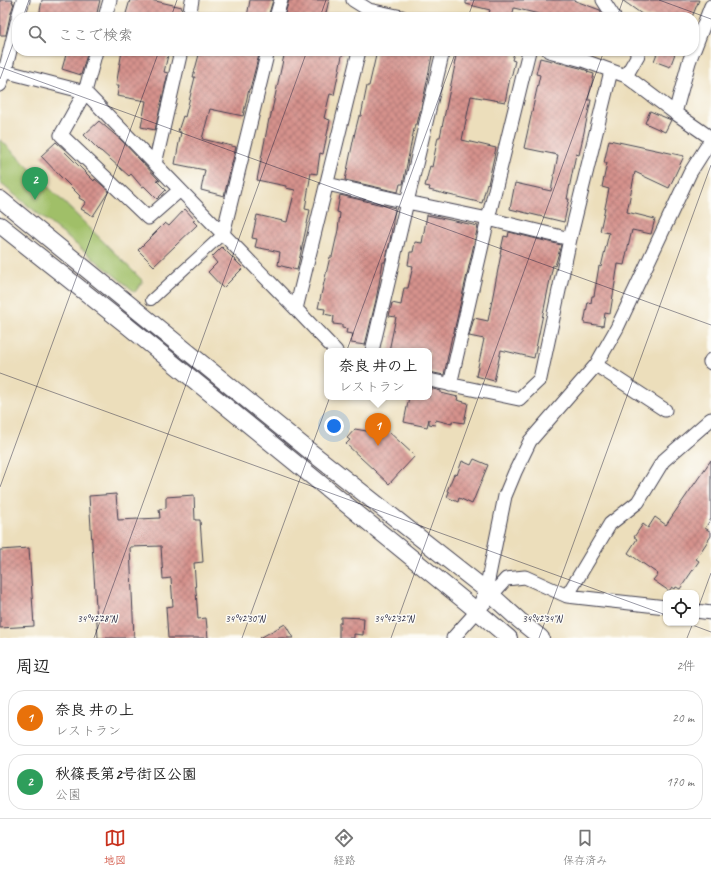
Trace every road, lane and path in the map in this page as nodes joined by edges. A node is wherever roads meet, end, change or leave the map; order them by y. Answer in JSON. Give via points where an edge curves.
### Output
{"nodes":[{"id":1,"x":22,"y":0,"type":"edge"},
{"id":2,"x":110,"y":0,"type":"edge"},
{"id":3,"x":192,"y":0,"type":"edge"},
{"id":4,"x":281,"y":0,"type":"edge"},
{"id":5,"x":353,"y":0,"type":"edge"},
{"id":6,"x":603,"y":0,"type":"edge"},
{"id":7,"x":711,"y":6,"type":"edge"},
{"id":8,"x":19,"y":12,"type":"edge"},
{"id":9,"x":106,"y":12,"type":"edge"},
{"id":10,"x":189,"y":12,"type":"edge"},
{"id":11,"x":277,"y":12,"type":"edge"},
{"id":12,"x":367,"y":12,"type":"edge"},
{"id":13,"x":611,"y":12,"type":"edge"},
{"id":14,"x":699,"y":37,"type":"edge"},
{"id":15,"x":12,"y":38,"type":"edge"},
{"id":16,"x":95,"y":56,"type":"edge"},
{"id":17,"x":180,"y":56,"type":"edge"},
{"id":18,"x":267,"y":56,"type":"edge"},
{"id":19,"x":358,"y":56,"type":"edge"},
{"id":20,"x":443,"y":56,"type":"edge"},
{"id":21,"x":528,"y":56,"type":"edge"},
{"id":22,"x":567,"y":56,"type":"edge"},
{"id":23,"x":637,"y":56,"type":"edge"},
{"id":24,"x":692,"y":56,"type":"edge"},
{"id":25,"x":2,"y":70,"type":"edge"},
{"id":26,"x":611,"y":71,"type":"junction"},
{"id":27,"x":626,"y":76,"type":"junction"},
{"id":28,"x":0,"y":85,"type":"edge"},
{"id":29,"x":85,"y":92,"type":"junction"},
{"id":30,"x":675,"y":113,"type":"junction"},
{"id":31,"x":711,"y":139,"type":"edge"},
{"id":32,"x":155,"y":164,"type":"junction"},
{"id":33,"x":327,"y":184,"type":"junction"},
{"id":34,"x":180,"y":190,"type":"junction"},
{"id":35,"x":0,"y":199,"type":"edge"},
{"id":36,"x":407,"y":202,"type":"junction"},
{"id":37,"x":488,"y":219,"type":"junction"},
{"id":38,"x":0,"y":225,"type":"edge"},
{"id":39,"x":223,"y":234,"type":"junction"},
{"id":40,"x":570,"y":239,"type":"junction"},
{"id":41,"x":151,"y":300,"type":"dead end"},
{"id":42,"x":296,"y":309,"type":"junction"},
{"id":43,"x":333,"y":348,"type":"edge"},
{"id":44,"x":373,"y":348,"type":"edge"},
{"id":45,"x":596,"y":365,"type":"junction"},
{"id":46,"x":432,"y":381,"type":"edge"},
{"id":47,"x":450,"y":384,"type":"junction"},
{"id":48,"x":665,"y":410,"type":"dead end"},
{"id":49,"x":711,"y":419,"type":"edge"},
{"id":50,"x":489,"y":593,"type":"junction"},
{"id":51,"x":568,"y":596,"type":"junction"},
{"id":52,"x":663,"y":607,"type":"edge"},
{"id":53,"x":477,"y":611,"type":"junction"},
{"id":54,"x":699,"y":611,"type":"edge"},
{"id":55,"x":711,"y":613,"type":"edge"},
{"id":56,"x":453,"y":638,"type":"edge"},
{"id":57,"x":509,"y":638,"type":"edge"},
{"id":58,"x":541,"y":638,"type":"edge"}],
"edges":[{"from":1,"to":8,"type":"street"},
{"from":2,"to":9,"type":"street"},
{"from":3,"to":10,"type":"street"},
{"from":4,"to":11,"type":"street"},
{"from":5,"to":12,"type":"street"},
{"from":6,"to":13,"type":"street"},
{"from":7,"to":14,"type":"street"},
{"from":15,"to":25,"type":"street"},
{"from":16,"to":29,"type":"street"},
{"from":17,"to":32,"type":"street"},
{"from":18,"to":39,"type":"street"},
{"from":19,"to":33,"type":"street"},
{"from":20,"to":36,"type":"street"},
{"from":21,"to":37,"type":"street"},
{"from":22,"to":26,"type":"street"},
{"from":23,"to":27,"type":"street"},
{"from":24,"to":30,"type":"street"},
{"from":25,"to":28,"type":"street"},
{"from":25,"to":29,"type":"street"},
{"from":26,"to":27,"type":"street"},
{"from":26,"to":40,"type":"street"},
{"from":27,"to":30,"type":"street"},
{"from":29,"to":32,"type":"street"},
{"from":29,"to":34,"type":"street","via":[[61,135],[148,218]]},
{"from":30,"to":31,"type":"street"},
{"from":31,"to":45,"type":"street","via":[[690,174],[617,328]]},
{"from":32,"to":34,"type":"street"},
{"from":33,"to":36,"type":"street"},
{"from":33,"to":42,"type":"street"},
{"from":34,"to":39,"type":"street"},
{"from":35,"to":50,"type":"street"},
{"from":36,"to":37,"type":"street"},
{"from":36,"to":44,"type":"street"},
{"from":37,"to":40,"type":"street"},
{"from":37,"to":47,"type":"street"},
{"from":38,"to":53,"type":"street"},
{"from":39,"to":41,"type":"street"},
{"from":39,"to":42,"type":"street"},
{"from":40,"to":47,"type":"street","via":[[540,379],[519,399]]},
{"from":42,"to":43,"type":"street"},
{"from":45,"to":48,"type":"street"},
{"from":45,"to":50,"type":"street","via":[[530,441],[515,472],[505,496]]},
{"from":46,"to":47,"type":"street"},
{"from":49,"to":51,"type":"street","via":[[663,461],[638,502],[610,524]]},
{"from":50,"to":51,"type":"street","via":[[506,579],[525,577]]},
{"from":50,"to":53,"type":"street"},
{"from":50,"to":58,"type":"street"},
{"from":51,"to":52,"type":"street"},
{"from":53,"to":56,"type":"street"},
{"from":53,"to":57,"type":"street"},
{"from":54,"to":55,"type":"street"}]}
